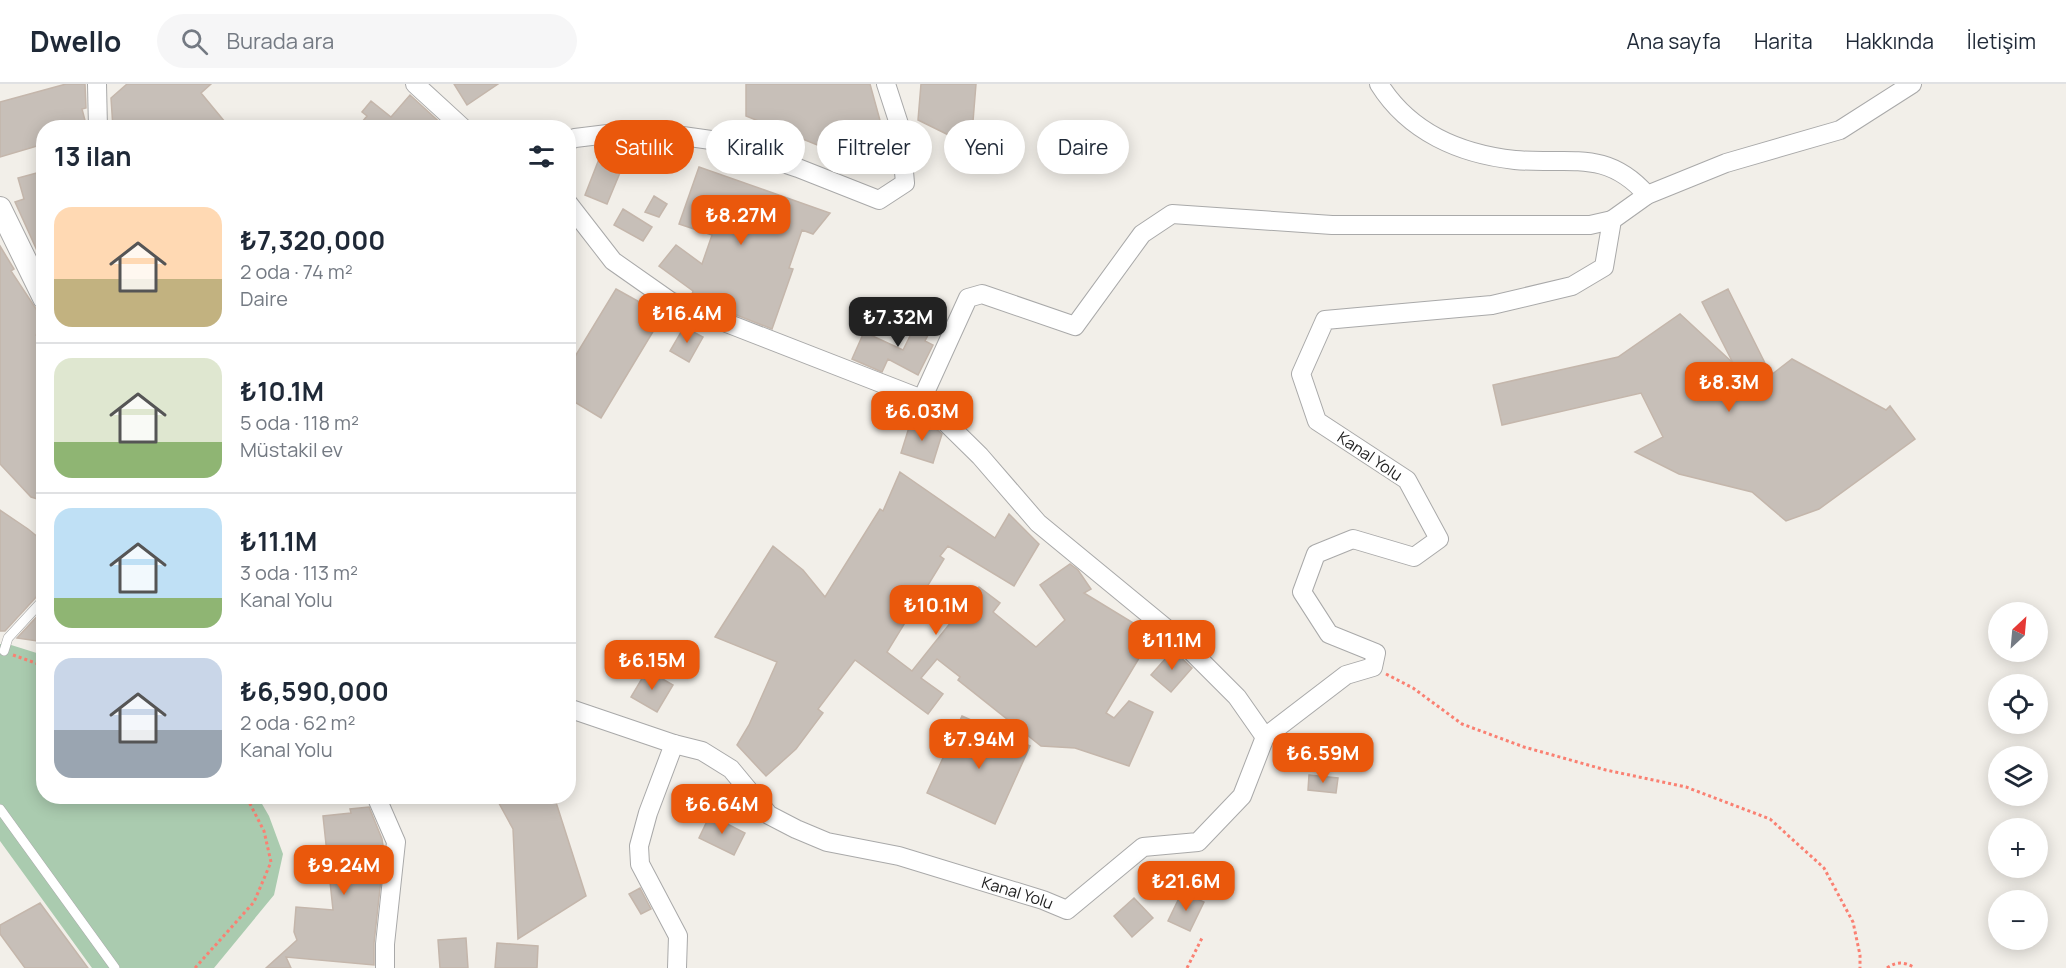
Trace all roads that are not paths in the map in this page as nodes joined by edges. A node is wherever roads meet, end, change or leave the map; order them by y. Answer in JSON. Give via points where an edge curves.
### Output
{"nodes":[{"id":1,"x":97,"y":84,"type":"edge"},
{"id":2,"x":415,"y":84,"type":"edge"},
{"id":3,"x":886,"y":84,"type":"edge"},
{"id":4,"x":1379,"y":84,"type":"edge"},
{"id":5,"x":1912,"y":84,"type":"edge"},
{"id":6,"x":98,"y":120,"type":"edge"},
{"id":7,"x":454,"y":120,"type":"edge"},
{"id":8,"x":576,"y":138,"type":"edge"},
{"id":9,"x":1647,"y":195,"type":"junction"},
{"id":10,"x":0,"y":208,"type":"edge"},
{"id":11,"x":576,"y":213,"type":"edge"},
{"id":12,"x":1612,"y":220,"type":"junction"},
{"id":13,"x":36,"y":282,"type":"edge"},
{"id":14,"x":922,"y":399,"type":"junction"},
{"id":15,"x":36,"y":608,"type":"edge"},
{"id":16,"x":4,"y":651,"type":"road end"},
{"id":17,"x":576,"y":711,"type":"edge"},
{"id":18,"x":1265,"y":737,"type":"junction"},
{"id":19,"x":674,"y":744,"type":"junction"},
{"id":20,"x":379,"y":804,"type":"edge"},
{"id":21,"x":0,"y":809,"type":"edge"},
{"id":22,"x":115,"y":968,"type":"edge"},
{"id":23,"x":385,"y":968,"type":"edge"},
{"id":24,"x":678,"y":968,"type":"edge"}],
"edges":[{"from":1,"to":6,"type":"street"},
{"from":2,"to":7,"type":"street"},
{"from":3,"to":8,"type":"street","via":[[900,127],[905,183],[879,200],[718,141],[640,130]]},
{"from":4,"to":9,"type":"street","via":[[1409,120],[1444,142],[1515,160],[1600,164],[1626,174]]},
{"from":5,"to":9,"type":"street","via":[[1840,130],[1726,163]]},
{"from":9,"to":12,"type":"street"},
{"from":10,"to":13,"type":"street"},
{"from":11,"to":14,"type":"street","via":[[613,261],[669,301]]},
{"from":12,"to":14,"type":"street","via":[[1590,225],[1332,225],[1172,214],[1142,234],[1075,326],[982,294],[968,298]]},
{"from":12,"to":18,"type":"street","name":"Kanal Yolu","via":[[1604,267],[1572,286],[1491,305],[1325,320],[1301,374],[1317,421],[1407,480],[1439,539],[1414,557],[1353,539],[1316,555],[1302,592],[1329,634],[1376,653],[1373,667],[1346,675]]},
{"from":14,"to":18,"type":"street","via":[[980,456],[1038,523],[1179,639],[1237,697]]},
{"from":15,"to":16,"type":"lane","via":[[8,638]]},
{"from":17,"to":19,"type":"street","name":"Kanal Yolu"},
{"from":18,"to":19,"type":"street","name":"Kanal Yolu","via":[[1242,796],[1198,842],[1143,847],[1067,910],[899,856],[827,842],[796,829],[769,815],[731,769],[702,751]]},
{"from":19,"to":24,"type":"street","via":[[639,846],[640,864],[678,936]]},
{"from":20,"to":23,"type":"street","via":[[396,842]]},
{"from":21,"to":22,"type":"lane"}]}
